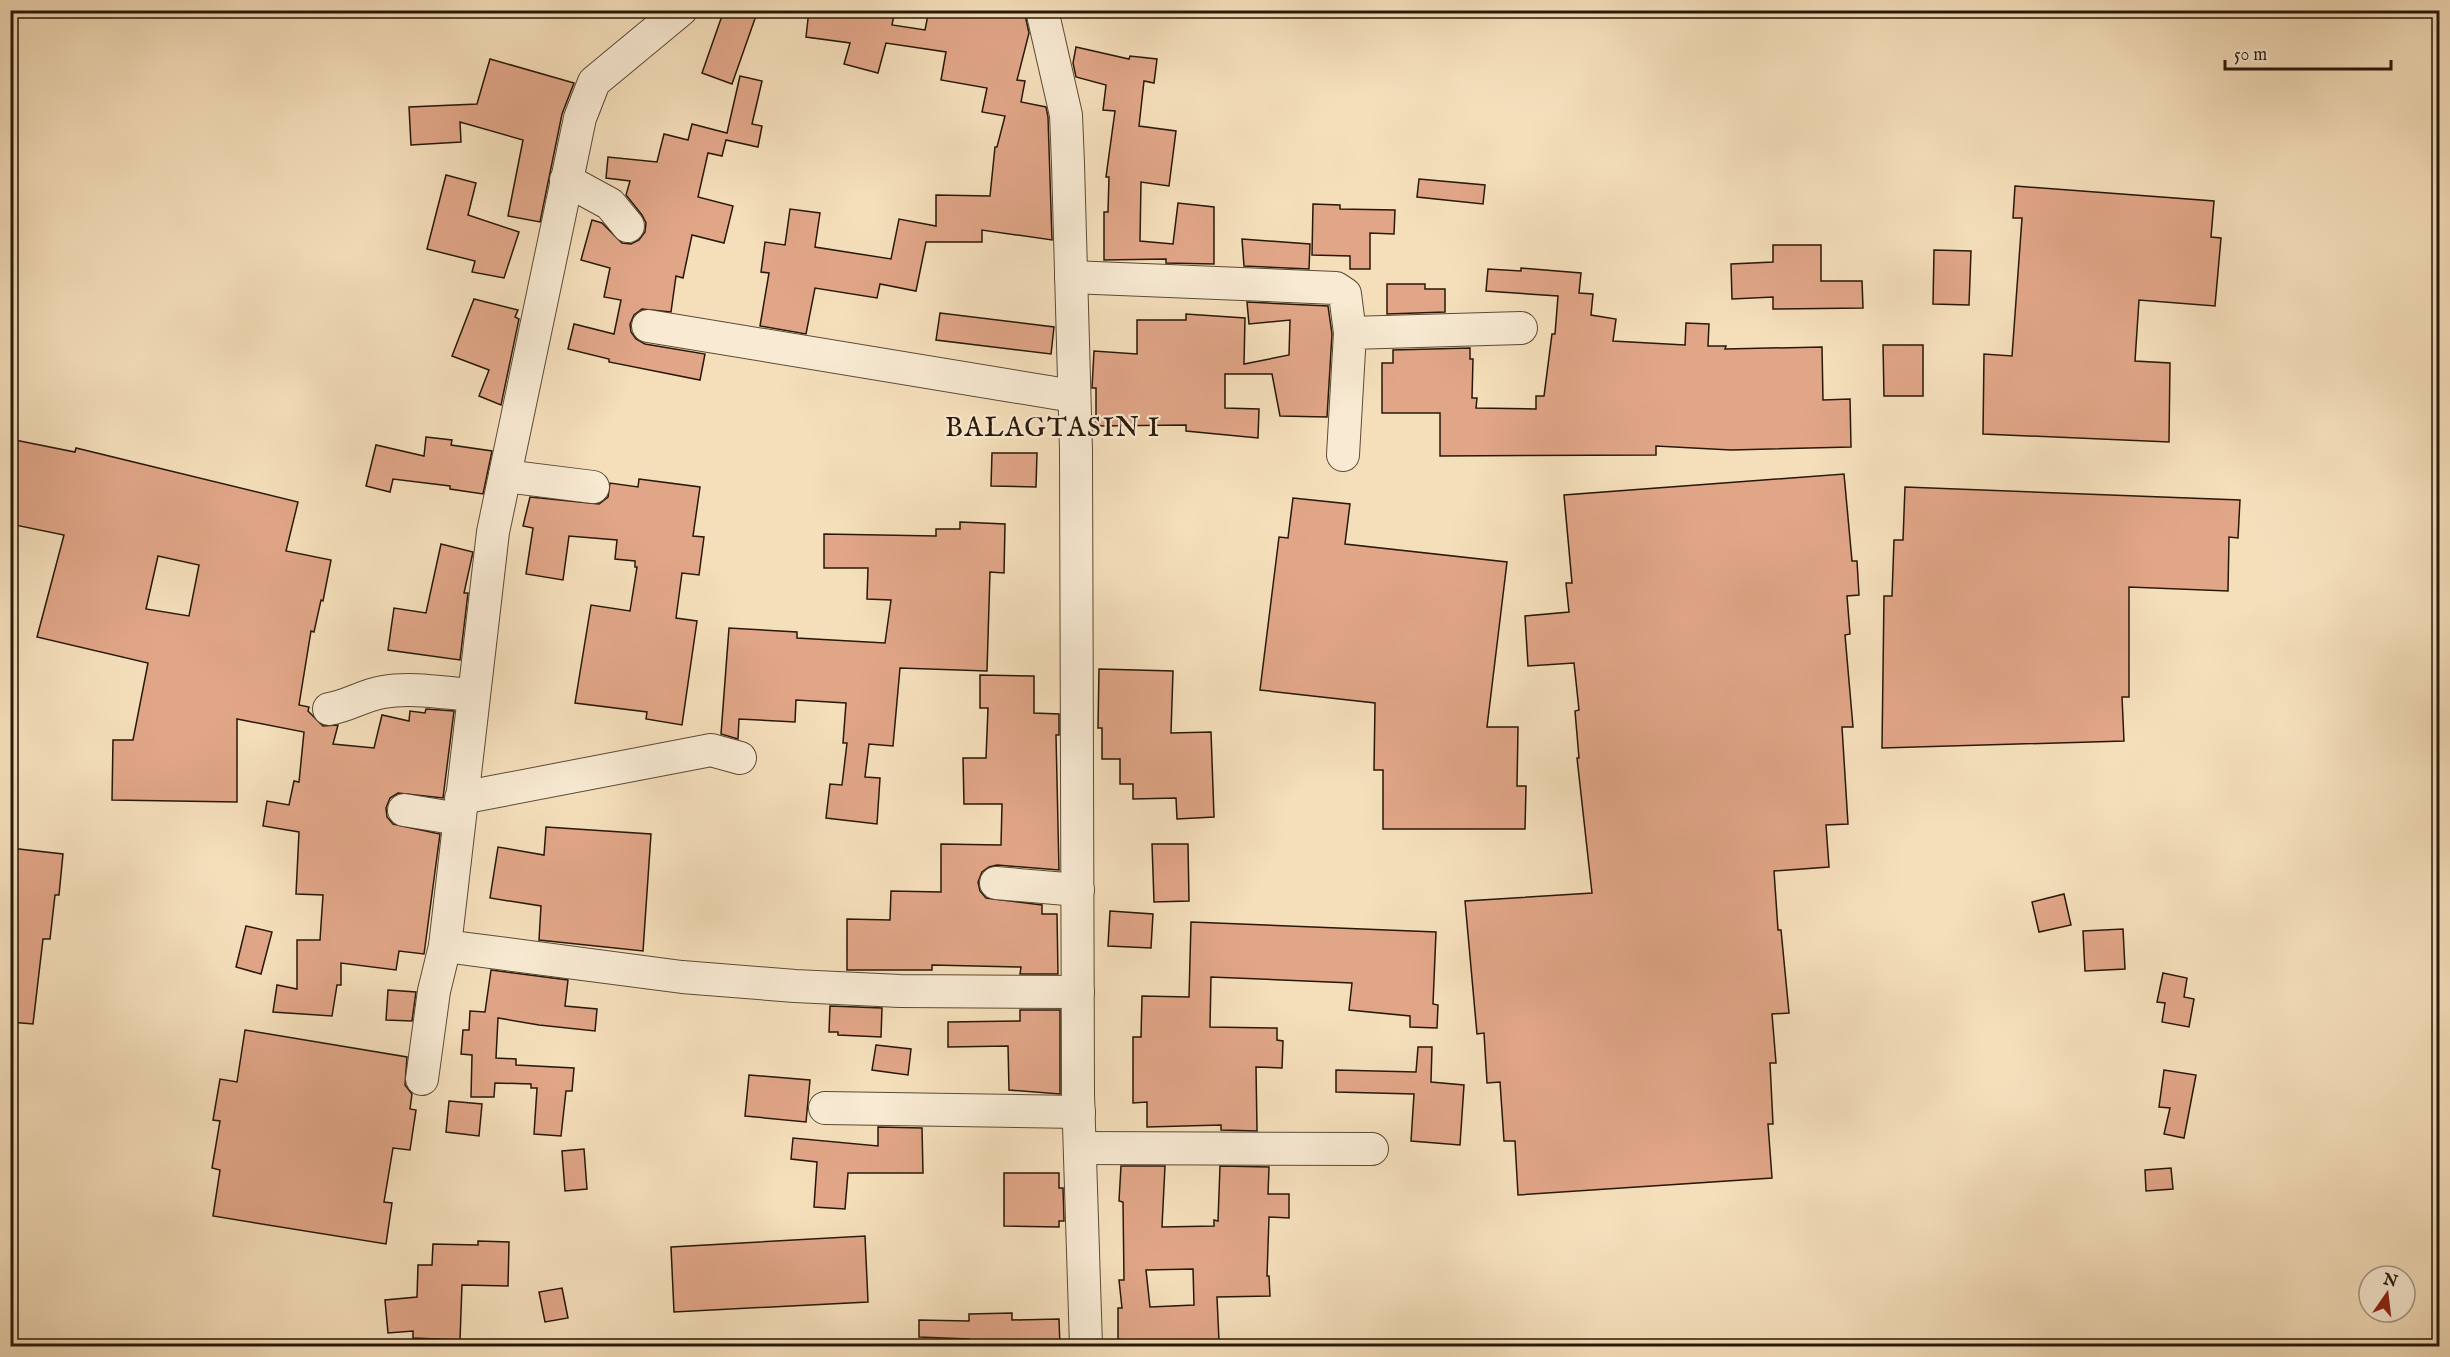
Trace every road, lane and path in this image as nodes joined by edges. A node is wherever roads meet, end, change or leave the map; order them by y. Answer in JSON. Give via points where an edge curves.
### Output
{"nodes":[{"id":1,"x":681,"y":10,"type":"edge"},
{"id":2,"x":1042,"y":10,"type":"edge"},
{"id":3,"x":566,"y":180,"type":"junction"},
{"id":4,"x":628,"y":226,"type":"dead end"},
{"id":5,"x":1071,"y":278,"type":"junction"},
{"id":6,"x":648,"y":326,"type":"dead end"},
{"id":7,"x":1521,"y":328,"type":"dead end"},
{"id":8,"x":1350,"y":333,"type":"junction"},
{"id":9,"x":1073,"y":396,"type":"junction"},
{"id":10,"x":1343,"y":455,"type":"dead end"},
{"id":11,"x":505,"y":476,"type":"junction"},
{"id":12,"x":593,"y":487,"type":"dead end"},
{"id":13,"x":473,"y":695,"type":"junction"},
{"id":14,"x":329,"y":709,"type":"dead end"},
{"id":15,"x":740,"y":758,"type":"dead end"},
{"id":16,"x":460,"y":809,"type":"junction"},
{"id":17,"x":404,"y":810,"type":"dead end"},
{"id":18,"x":996,"y":883,"type":"dead end"},
{"id":19,"x":1078,"y":890,"type":"junction"},
{"id":20,"x":445,"y":945,"type":"junction"},
{"id":21,"x":1078,"y":992,"type":"junction"},
{"id":22,"x":422,"y":1078,"type":"dead end"},
{"id":23,"x":825,"y":1108,"type":"dead end"},
{"id":24,"x":1079,"y":1112,"type":"junction"},
{"id":25,"x":1080,"y":1148,"type":"junction"},
{"id":26,"x":1372,"y":1149,"type":"dead end"},
{"id":27,"x":1086,"y":1347,"type":"edge"}],
"edges":[{"from":1,"to":3,"type":"street","via":[[594,82],[587,94]]},
{"from":2,"to":5,"type":"street","via":[[1066,115]]},
{"from":3,"to":4,"type":"street","via":[[610,204]]},
{"from":3,"to":11,"type":"street"},
{"from":5,"to":8,"type":"street","via":[[1336,288],[1345,294]]},
{"from":5,"to":9,"type":"street"},
{"from":6,"to":9,"type":"street"},
{"from":7,"to":8,"type":"street"},
{"from":8,"to":10,"type":"street"},
{"from":9,"to":19,"type":"street"},
{"from":11,"to":12,"type":"street"},
{"from":11,"to":13,"type":"street","via":[[493,532]]},
{"from":13,"to":14,"type":"street","via":[[399,690]]},
{"from":13,"to":16,"type":"street"},
{"from":15,"to":16,"type":"street","via":[[720,751],[702,751]]},
{"from":16,"to":17,"type":"street"},
{"from":16,"to":20,"type":"street"},
{"from":18,"to":19,"type":"street"},
{"from":19,"to":21,"type":"street"},
{"from":20,"to":21,"type":"street","via":[[670,976],[795,986]]},
{"from":20,"to":22,"type":"street","via":[[434,991]]},
{"from":21,"to":24,"type":"street"},
{"from":23,"to":24,"type":"street"},
{"from":24,"to":25,"type":"street"},
{"from":25,"to":26,"type":"street"},
{"from":25,"to":27,"type":"street"}]}
